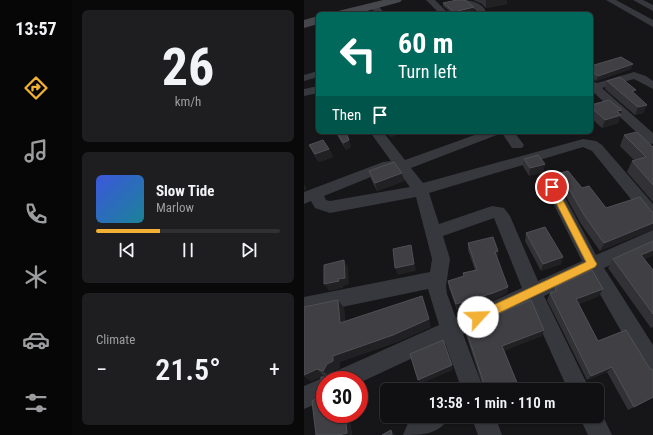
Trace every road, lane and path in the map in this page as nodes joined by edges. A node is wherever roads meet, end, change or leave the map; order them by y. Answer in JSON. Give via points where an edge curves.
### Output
{"nodes":[{"id":1,"x":396,"y":0,"type":"edge"},
{"id":2,"x":430,"y":0,"type":"edge"},
{"id":3,"x":467,"y":0,"type":"edge"},
{"id":4,"x":610,"y":0,"type":"edge"},
{"id":5,"x":637,"y":0,"type":"edge"},
{"id":6,"x":653,"y":8,"type":"edge"},
{"id":7,"x":378,"y":10,"type":"edge"},
{"id":8,"x":360,"y":12,"type":"edge"},
{"id":9,"x":443,"y":12,"type":"edge"},
{"id":10,"x":482,"y":12,"type":"edge"},
{"id":11,"x":316,"y":21,"type":"edge"},
{"id":12,"x":304,"y":24,"type":"edge"},
{"id":13,"x":653,"y":24,"type":"edge"},
{"id":14,"x":649,"y":71,"type":"dead end"},
{"id":15,"x":316,"y":75,"type":"edge"},
{"id":16,"x":638,"y":76,"type":"junction"},
{"id":17,"x":304,"y":78,"type":"edge"},
{"id":18,"x":593,"y":86,"type":"edge"},
{"id":19,"x":653,"y":86,"type":"edge"},
{"id":20,"x":593,"y":87,"type":"edge"},
{"id":21,"x":316,"y":90,"type":"edge"},
{"id":22,"x":304,"y":93,"type":"edge"},
{"id":23,"x":378,"y":134,"type":"edge"},
{"id":24,"x":490,"y":134,"type":"edge"},
{"id":25,"x":509,"y":134,"type":"edge"},
{"id":26,"x":653,"y":140,"type":"edge"},
{"id":27,"x":517,"y":145,"type":"dead end"},
{"id":28,"x":400,"y":164,"type":"junction"},
{"id":29,"x":552,"y":187,"type":"dead end"},
{"id":30,"x":420,"y":190,"type":"junction"},
{"id":31,"x":310,"y":196,"type":"edge"},
{"id":32,"x":653,"y":214,"type":"edge"},
{"id":33,"x":434,"y":233,"type":"junction"},
{"id":34,"x":653,"y":237,"type":"edge"},
{"id":35,"x":592,"y":264,"type":"junction"},
{"id":36,"x":438,"y":279,"type":"junction"},
{"id":37,"x":533,"y":292,"type":"junction"},
{"id":38,"x":304,"y":306,"type":"edge"},
{"id":39,"x":451,"y":330,"type":"junction"},
{"id":40,"x":653,"y":364,"type":"edge"},
{"id":41,"x":362,"y":371,"type":"edge"},
{"id":42,"x":470,"y":383,"type":"edge"},
{"id":43,"x":576,"y":383,"type":"edge"},
{"id":44,"x":316,"y":392,"type":"edge"},
{"id":45,"x":304,"y":398,"type":"edge"},
{"id":46,"x":423,"y":423,"type":"edge"},
{"id":47,"x":486,"y":423,"type":"edge"},
{"id":48,"x":594,"y":423,"type":"edge"},
{"id":49,"x":415,"y":435,"type":"edge"},
{"id":50,"x":490,"y":435,"type":"edge"},
{"id":51,"x":600,"y":435,"type":"edge"}],
"edges":[{"from":1,"to":7,"type":"main road"},
{"from":2,"to":9,"type":"street"},
{"from":3,"to":10,"type":"street"},
{"from":4,"to":13,"type":"street"},
{"from":5,"to":6,"type":"street"},
{"from":7,"to":8,"type":"main road"},
{"from":11,"to":12,"type":"main road"},
{"from":14,"to":16,"type":"street"},
{"from":15,"to":17,"type":"street"},
{"from":16,"to":18,"type":"street"},
{"from":16,"to":19,"type":"street"},
{"from":20,"to":26,"type":"street"},
{"from":21,"to":22,"type":"street"},
{"from":23,"to":28,"type":"street"},
{"from":24,"to":28,"type":"street"},
{"from":25,"to":27,"type":"street"},
{"from":28,"to":30,"type":"street"},
{"from":28,"to":31,"type":"street"},
{"from":29,"to":35,"type":"street"},
{"from":30,"to":31,"type":"street","via":[[330,207],[320,204]]},
{"from":30,"to":32,"type":"street","via":[[583,143],[597,148]]},
{"from":30,"to":33,"type":"street"},
{"from":33,"to":36,"type":"street","via":[[441,259]]},
{"from":33,"to":37,"type":"street","via":[[498,212],[502,216]]},
{"from":34,"to":35,"type":"street"},
{"from":35,"to":37,"type":"street"},
{"from":35,"to":40,"type":"street"},
{"from":36,"to":38,"type":"street"},
{"from":36,"to":39,"type":"street","via":[[438,294]]},
{"from":37,"to":39,"type":"street"},
{"from":37,"to":43,"type":"street"},
{"from":39,"to":41,"type":"street"},
{"from":39,"to":42,"type":"street"},
{"from":44,"to":45,"type":"street"},
{"from":46,"to":49,"type":"street"},
{"from":47,"to":50,"type":"street"},
{"from":48,"to":51,"type":"street"}]}
